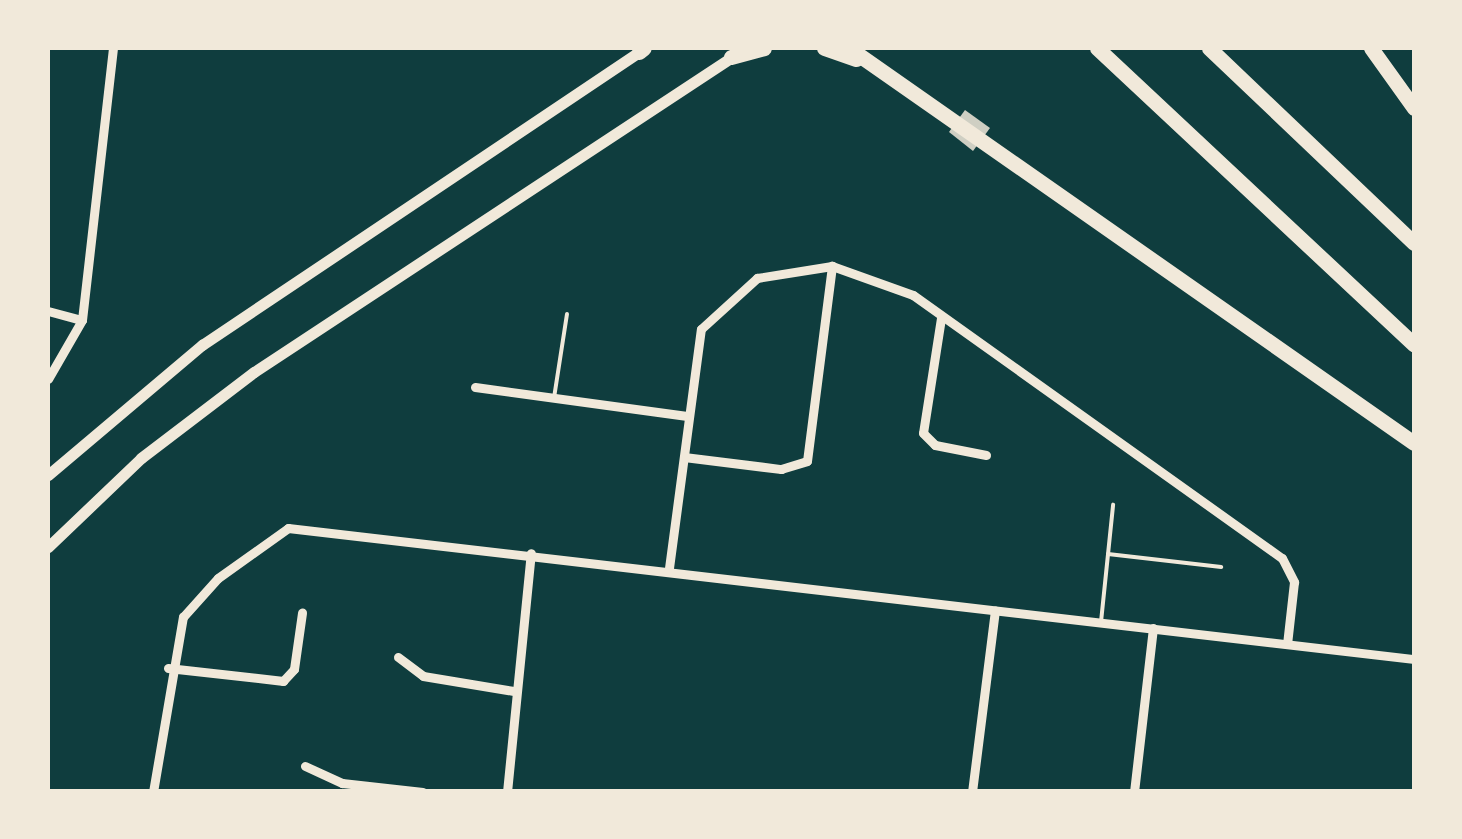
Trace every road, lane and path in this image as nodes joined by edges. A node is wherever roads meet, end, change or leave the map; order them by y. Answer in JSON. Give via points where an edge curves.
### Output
{"nodes":[{"id":1,"x":113,"y":48,"type":"edge"},
{"id":2,"x":764,"y":48,"type":"edge"},
{"id":3,"x":824,"y":48,"type":"edge"},
{"id":4,"x":849,"y":48,"type":"edge"},
{"id":5,"x":1097,"y":48,"type":"edge"},
{"id":6,"x":1209,"y":48,"type":"edge"},
{"id":7,"x":1371,"y":48,"type":"edge"},
{"id":8,"x":643,"y":49,"type":"edge"},
{"id":9,"x":738,"y":52,"type":"edge"},
{"id":10,"x":878,"y":68,"type":"junction"},
{"id":11,"x":1414,"y":108,"type":"edge"},
{"id":12,"x":1414,"y":242,"type":"edge"},
{"id":13,"x":832,"y":266,"type":"junction"},
{"id":14,"x":48,"y":311,"type":"edge"},
{"id":15,"x":567,"y":314,"type":"dead end"},
{"id":16,"x":941,"y":318,"type":"junction"},
{"id":17,"x":82,"y":320,"type":"junction"},
{"id":18,"x":1414,"y":345,"type":"edge"},
{"id":19,"x":48,"y":379,"type":"edge"},
{"id":20,"x":475,"y":387,"type":"dead end"},
{"id":21,"x":554,"y":398,"type":"junction"},
{"id":22,"x":687,"y":416,"type":"junction"},
{"id":23,"x":1414,"y":444,"type":"edge"},
{"id":24,"x":986,"y":454,"type":"dead end"},
{"id":25,"x":684,"y":456,"type":"junction"},
{"id":26,"x":48,"y":475,"type":"edge"},
{"id":27,"x":1113,"y":505,"type":"dead end"},
{"id":28,"x":48,"y":547,"type":"edge"},
{"id":29,"x":530,"y":553,"type":"junction"},
{"id":30,"x":1108,"y":554,"type":"junction"},
{"id":31,"x":1221,"y":567,"type":"dead end"},
{"id":32,"x":669,"y":568,"type":"junction"},
{"id":33,"x":995,"y":610,"type":"junction"},
{"id":34,"x":302,"y":613,"type":"dead end"},
{"id":35,"x":1101,"y":622,"type":"junction"},
{"id":36,"x":1153,"y":628,"type":"junction"},
{"id":37,"x":1287,"y":644,"type":"junction"},
{"id":38,"x":398,"y":656,"type":"dead end"},
{"id":39,"x":1414,"y":659,"type":"edge"},
{"id":40,"x":168,"y":668,"type":"junction"},
{"id":41,"x":514,"y":692,"type":"junction"},
{"id":42,"x":305,"y":766,"type":"dead end"},
{"id":43,"x":154,"y":792,"type":"edge"},
{"id":44,"x":423,"y":792,"type":"edge"},
{"id":45,"x":507,"y":792,"type":"edge"},
{"id":46,"x":972,"y":792,"type":"edge"},
{"id":47,"x":1134,"y":792,"type":"edge"}],
"edges":[{"from":1,"to":17,"type":"street"},
{"from":2,"to":9,"type":"highway"},
{"from":3,"to":10,"type":"highway"},
{"from":4,"to":10,"type":"highway"},
{"from":5,"to":18,"type":"highway"},
{"from":6,"to":12,"type":"highway"},
{"from":7,"to":11,"type":"highway"},
{"from":8,"to":26,"type":"main road","via":[[202,345]]},
{"from":9,"to":28,"type":"main road","via":[[254,372],[141,458]]},
{"from":10,"to":23,"type":"highway"},
{"from":13,"to":16,"type":"street","via":[[874,274]]},
{"from":13,"to":22,"type":"street","via":[[780,268],[710,314]]},
{"from":13,"to":25,"type":"street","via":[[806,461],[781,469]]},
{"from":14,"to":17,"type":"street"},
{"from":15,"to":21,"type":"lane"},
{"from":16,"to":24,"type":"street","via":[[923,433],[935,446]]},
{"from":16,"to":37,"type":"street","via":[[1282,558],[1294,582]]},
{"from":17,"to":19,"type":"street"},
{"from":20,"to":21,"type":"street"},
{"from":21,"to":22,"type":"street"},
{"from":22,"to":25,"type":"street"},
{"from":25,"to":32,"type":"street"},
{"from":27,"to":30,"type":"lane"},
{"from":29,"to":32,"type":"street"},
{"from":29,"to":40,"type":"street","via":[[288,528],[197,599]]},
{"from":29,"to":41,"type":"street"},
{"from":30,"to":31,"type":"lane"},
{"from":30,"to":35,"type":"lane"},
{"from":32,"to":33,"type":"street"},
{"from":33,"to":35,"type":"street"},
{"from":33,"to":46,"type":"street"},
{"from":34,"to":40,"type":"street","via":[[294,670],[282,681]]},
{"from":35,"to":36,"type":"street"},
{"from":36,"to":37,"type":"street"},
{"from":36,"to":47,"type":"street"},
{"from":37,"to":39,"type":"street"},
{"from":38,"to":41,"type":"street","via":[[423,676]]},
{"from":40,"to":43,"type":"street"},
{"from":41,"to":45,"type":"street"},
{"from":42,"to":44,"type":"street","via":[[342,783]]}]}
